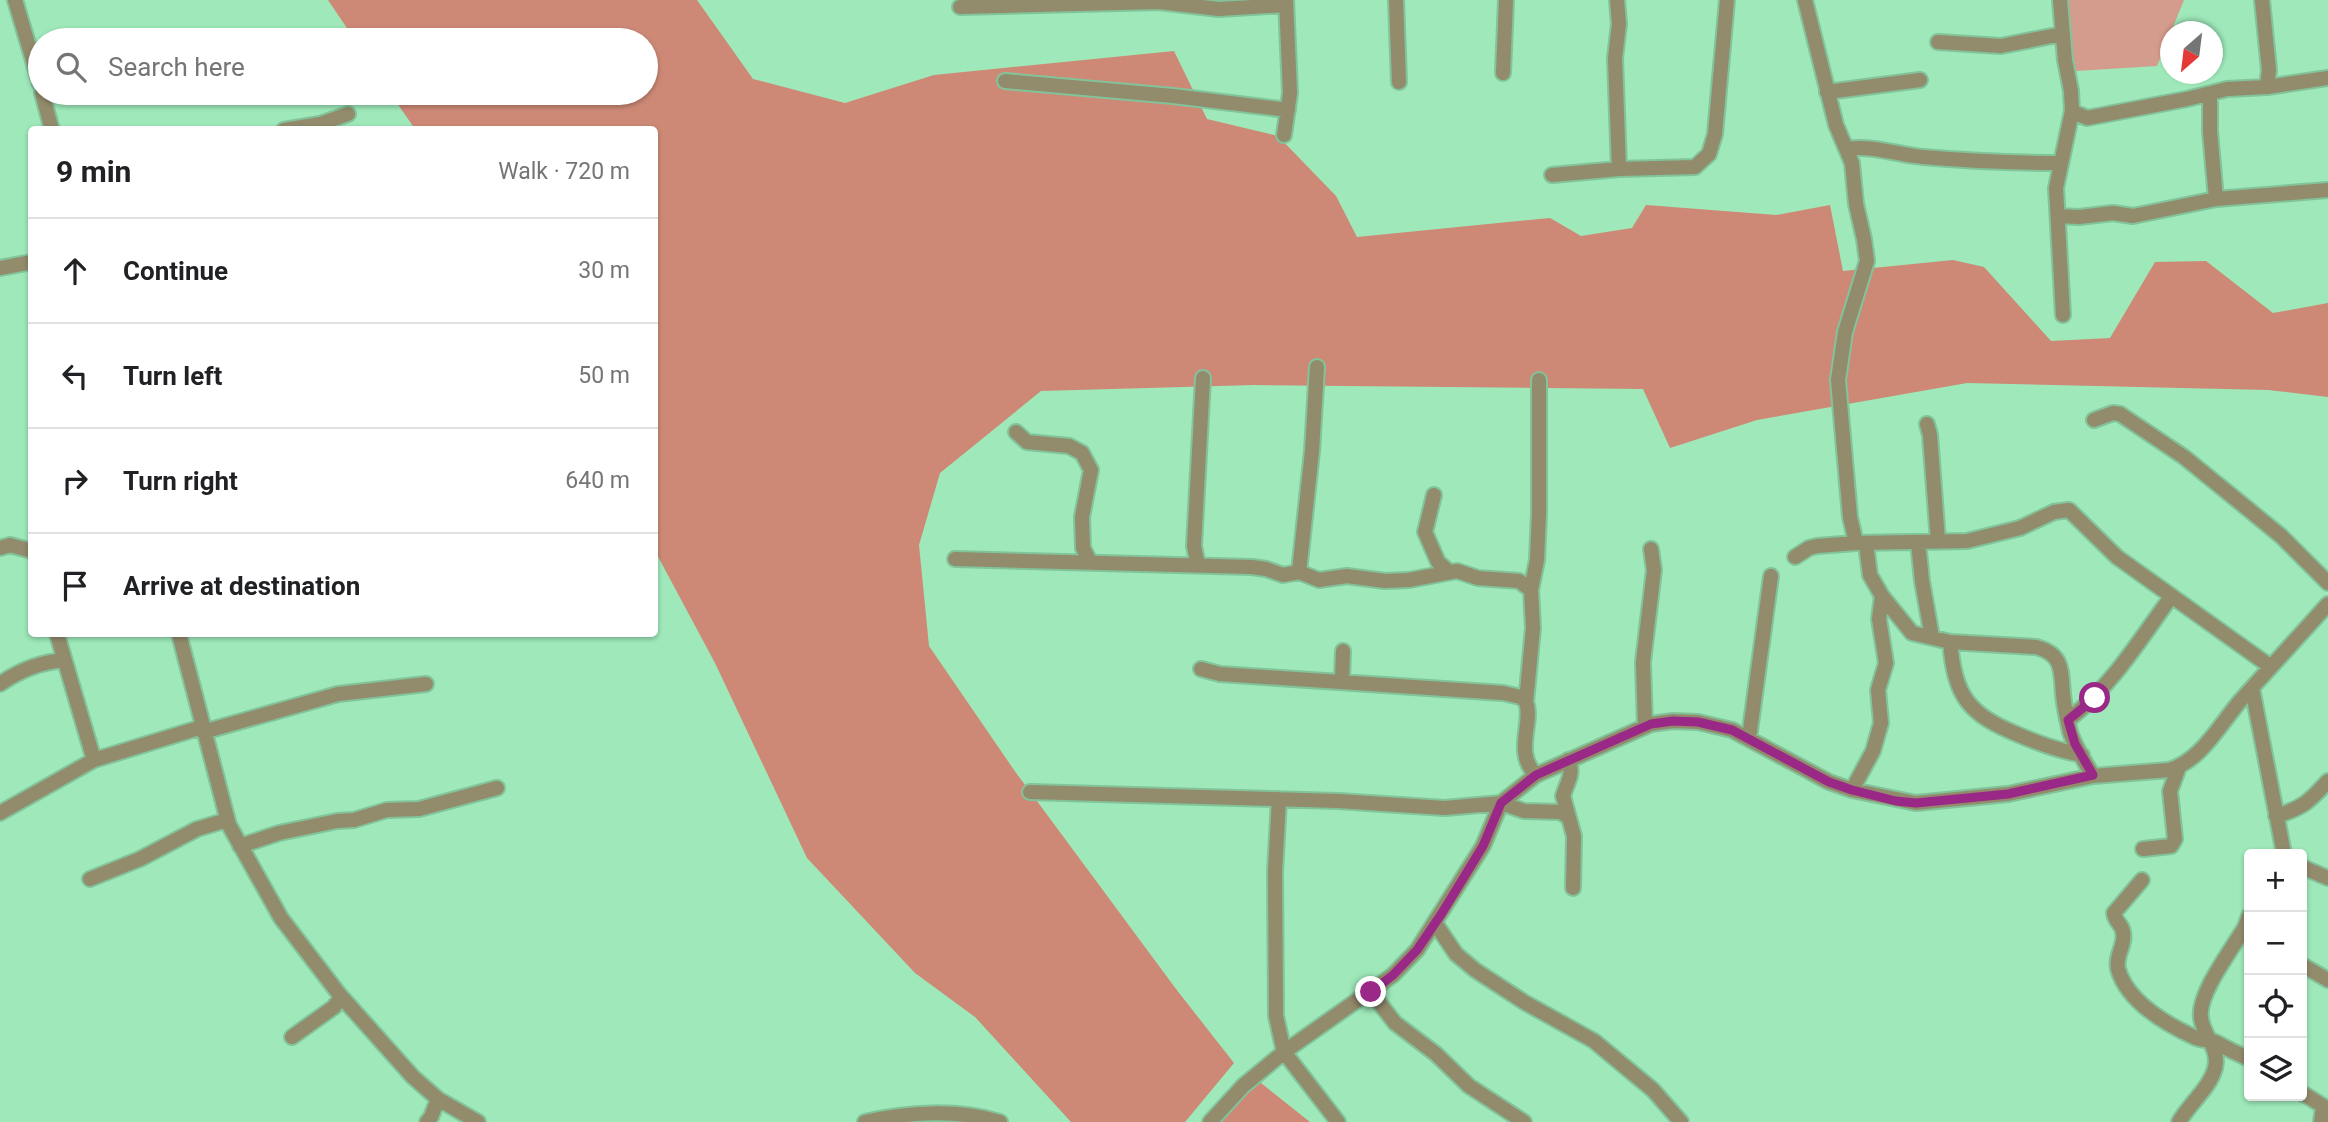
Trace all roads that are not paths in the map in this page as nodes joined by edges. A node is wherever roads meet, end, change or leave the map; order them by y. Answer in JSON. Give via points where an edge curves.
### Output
{"nodes":[{"id":1,"x":15,"y":0,"type":"edge"},
{"id":2,"x":1396,"y":0,"type":"edge"},
{"id":3,"x":1506,"y":0,"type":"edge"},
{"id":4,"x":1617,"y":0,"type":"edge"},
{"id":5,"x":1727,"y":0,"type":"edge"},
{"id":6,"x":1805,"y":0,"type":"edge"},
{"id":7,"x":2060,"y":0,"type":"edge"},
{"id":8,"x":2262,"y":0,"type":"edge"},
{"id":9,"x":1286,"y":3,"type":"edge"},
{"id":10,"x":960,"y":7,"type":"dead end"},
{"id":11,"x":2062,"y":34,"type":"junction"},
{"id":12,"x":1938,"y":42,"type":"dead end"},
{"id":13,"x":28,"y":44,"type":"edge"},
{"id":14,"x":1503,"y":73,"type":"dead end"},
{"id":15,"x":2328,"y":78,"type":"edge"},
{"id":16,"x":1920,"y":80,"type":"dead end"},
{"id":17,"x":1004,"y":81,"type":"dead end"},
{"id":18,"x":1399,"y":82,"type":"dead end"},
{"id":19,"x":2267,"y":87,"type":"junction"},
{"id":20,"x":1828,"y":92,"type":"junction"},
{"id":21,"x":2210,"y":94,"type":"junction"},
{"id":22,"x":45,"y":105,"type":"edge"},
{"id":23,"x":1288,"y":110,"type":"junction"},
{"id":24,"x":2072,"y":111,"type":"junction"},
{"id":25,"x":348,"y":114,"type":"dead end"},
{"id":26,"x":51,"y":126,"type":"edge"},
{"id":27,"x":308,"y":126,"type":"edge"},
{"id":28,"x":1284,"y":135,"type":"dead end"},
{"id":29,"x":1848,"y":149,"type":"junction"},
{"id":30,"x":2059,"y":163,"type":"junction"},
{"id":31,"x":1619,"y":169,"type":"junction"},
{"id":32,"x":1552,"y":175,"type":"dead end"},
{"id":33,"x":2328,"y":190,"type":"edge"},
{"id":34,"x":2216,"y":199,"type":"junction"},
{"id":35,"x":2058,"y":216,"type":"junction"},
{"id":36,"x":28,"y":263,"type":"edge"},
{"id":37,"x":0,"y":268,"type":"edge"},
{"id":38,"x":2063,"y":314,"type":"dead end"},
{"id":39,"x":1317,"y":367,"type":"dead end"},
{"id":40,"x":1203,"y":378,"type":"dead end"},
{"id":41,"x":1539,"y":380,"type":"dead end"},
{"id":42,"x":2094,"y":420,"type":"dead end"},
{"id":43,"x":1927,"y":424,"type":"dead end"},
{"id":44,"x":1016,"y":432,"type":"dead end"},
{"id":45,"x":1434,"y":495,"type":"dead end"},
{"id":46,"x":1938,"y":541,"type":"junction"},
{"id":47,"x":1918,"y":542,"type":"junction"},
{"id":48,"x":1861,"y":543,"type":"junction"},
{"id":49,"x":0,"y":548,"type":"edge"},
{"id":50,"x":1651,"y":549,"type":"dead end"},
{"id":51,"x":28,"y":550,"type":"edge"},
{"id":52,"x":1795,"y":558,"type":"dead end"},
{"id":53,"x":955,"y":559,"type":"dead end"},
{"id":54,"x":1090,"y":562,"type":"junction"},
{"id":55,"x":1198,"y":565,"type":"junction"},
{"id":56,"x":1448,"y":571,"type":"junction"},
{"id":57,"x":1299,"y":572,"type":"junction"},
{"id":58,"x":1771,"y":576,"type":"dead end"},
{"id":59,"x":2328,"y":583,"type":"edge"},
{"id":60,"x":1531,"y":590,"type":"junction"},
{"id":61,"x":1882,"y":596,"type":"junction"},
{"id":62,"x":2171,"y":597,"type":"junction"},
{"id":63,"x":2328,"y":604,"type":"edge"},
{"id":64,"x":58,"y":637,"type":"edge"},
{"id":65,"x":180,"y":637,"type":"edge"},
{"id":66,"x":1932,"y":637,"type":"junction"},
{"id":67,"x":1950,"y":642,"type":"junction"},
{"id":68,"x":1343,"y":651,"type":"dead end"},
{"id":69,"x":64,"y":660,"type":"junction"},
{"id":70,"x":2271,"y":667,"type":"junction"},
{"id":71,"x":1202,"y":669,"type":"dead end"},
{"id":72,"x":1342,"y":681,"type":"junction"},
{"id":73,"x":0,"y":684,"type":"edge"},
{"id":74,"x":426,"y":684,"type":"dead end"},
{"id":75,"x":2252,"y":688,"type":"junction"},
{"id":76,"x":1526,"y":702,"type":"junction"},
{"id":77,"x":2068,"y":720,"type":"junction"},
{"id":78,"x":1645,"y":726,"type":"junction"},
{"id":79,"x":203,"y":729,"type":"junction"},
{"id":80,"x":1749,"y":738,"type":"junction"},
{"id":81,"x":2082,"y":755,"type":"junction"},
{"id":82,"x":94,"y":760,"type":"junction"},
{"id":83,"x":1568,"y":760,"type":"junction"},
{"id":84,"x":2179,"y":767,"type":"junction"},
{"id":85,"x":1536,"y":775,"type":"junction"},
{"id":86,"x":2093,"y":775,"type":"junction"},
{"id":87,"x":2328,"y":781,"type":"edge"},
{"id":88,"x":497,"y":788,"type":"dead end"},
{"id":89,"x":1852,"y":790,"type":"junction"},
{"id":90,"x":1030,"y":792,"type":"dead end"},
{"id":91,"x":1279,"y":799,"type":"junction"},
{"id":92,"x":1501,"y":803,"type":"junction"},
{"id":93,"x":0,"y":813,"type":"edge"},
{"id":94,"x":2276,"y":816,"type":"junction"},
{"id":95,"x":1569,"y":818,"type":"junction"},
{"id":96,"x":227,"y":820,"type":"junction"},
{"id":97,"x":240,"y":846,"type":"junction"},
{"id":98,"x":2143,"y":849,"type":"dead end"},
{"id":99,"x":2283,"y":849,"type":"edge"},
{"id":100,"x":2307,"y":869,"type":"edge"},
{"id":101,"x":2328,"y":878,"type":"edge"},
{"id":102,"x":90,"y":879,"type":"dead end"},
{"id":103,"x":2142,"y":880,"type":"dead end"},
{"id":104,"x":1573,"y":888,"type":"dead end"},
{"id":105,"x":1435,"y":923,"type":"junction"},
{"id":106,"x":2244,"y":930,"type":"edge"},
{"id":107,"x":2307,"y":968,"type":"edge"},
{"id":108,"x":2328,"y":980,"type":"edge"},
{"id":109,"x":1371,"y":992,"type":"junction"},
{"id":110,"x":341,"y":997,"type":"junction"},
{"id":111,"x":292,"y":1037,"type":"dead end"},
{"id":112,"x":2211,"y":1041,"type":"junction"},
{"id":113,"x":1284,"y":1052,"type":"junction"},
{"id":114,"x":2235,"y":1053,"type":"junction"},
{"id":115,"x":2244,"y":1057,"type":"edge"},
{"id":116,"x":2216,"y":1058,"type":"junction"},
{"id":117,"x":2307,"y":1096,"type":"edge"},
{"id":118,"x":438,"y":1098,"type":"junction"},
{"id":119,"x":2326,"y":1108,"type":"edge"},
{"id":120,"x":426,"y":1122,"type":"edge"},
{"id":121,"x":478,"y":1122,"type":"edge"},
{"id":122,"x":865,"y":1122,"type":"edge"},
{"id":123,"x":1000,"y":1122,"type":"edge"},
{"id":124,"x":1210,"y":1122,"type":"edge"},
{"id":125,"x":1338,"y":1122,"type":"edge"},
{"id":126,"x":1524,"y":1122,"type":"edge"},
{"id":127,"x":1681,"y":1122,"type":"edge"},
{"id":128,"x":2179,"y":1122,"type":"edge"},
{"id":129,"x":2321,"y":1122,"type":"edge"}],
"edges":[{"from":1,"to":13,"type":"street"},
{"from":2,"to":18,"type":"street"},
{"from":3,"to":14,"type":"street"},
{"from":4,"to":31,"type":"street"},
{"from":5,"to":31,"type":"street","via":[[1715,134],[1709,154],[1695,167]]},
{"from":6,"to":20,"type":"street"},
{"from":7,"to":11,"type":"street"},
{"from":8,"to":19,"type":"street"},
{"from":9,"to":10,"type":"street","via":[[1219,9],[1159,2]]},
{"from":9,"to":23,"type":"street"},
{"from":11,"to":12,"type":"street","via":[[2001,46]]},
{"from":11,"to":24,"type":"street"},
{"from":15,"to":19,"type":"street"},
{"from":16,"to":20,"type":"street"},
{"from":17,"to":23,"type":"street"},
{"from":19,"to":21,"type":"street"},
{"from":20,"to":29,"type":"street","via":[[1841,141]]},
{"from":21,"to":24,"type":"street","via":[[2087,118]]},
{"from":21,"to":34,"type":"street"},
{"from":22,"to":26,"type":"street"},
{"from":23,"to":28,"type":"street"},
{"from":24,"to":30,"type":"street"},
{"from":25,"to":27,"type":"street"},
{"from":29,"to":30,"type":"street","via":[[2004,163]]},
{"from":29,"to":48,"type":"street","via":[[1867,261],[1845,332],[1838,380],[1850,517]]},
{"from":30,"to":35,"type":"street"},
{"from":31,"to":32,"type":"street"},
{"from":33,"to":34,"type":"street"},
{"from":34,"to":35,"type":"street","via":[[2133,216]]},
{"from":35,"to":38,"type":"street"},
{"from":36,"to":37,"type":"street"},
{"from":39,"to":57,"type":"street"},
{"from":40,"to":55,"type":"street","via":[[1194,546]]},
{"from":41,"to":60,"type":"street","via":[[1539,513]]},
{"from":42,"to":59,"type":"street","via":[[2120,414],[2175,450],[2281,536]]},
{"from":43,"to":46,"type":"street"},
{"from":44,"to":54,"type":"street","via":[[1027,442],[1069,446],[1082,453],[1091,470],[1082,517],[1083,548]]},
{"from":45,"to":56,"type":"street","via":[[1426,532],[1437,562]]},
{"from":46,"to":47,"type":"street"},
{"from":46,"to":62,"type":"street","via":[[1983,538],[2069,510],[2118,557]]},
{"from":47,"to":48,"type":"street"},
{"from":47,"to":66,"type":"street"},
{"from":48,"to":52,"type":"street","via":[[1817,546]]},
{"from":48,"to":61,"type":"street"},
{"from":49,"to":51,"type":"street","via":[[10,545]]},
{"from":50,"to":78,"type":"street","via":[[1654,570],[1643,663]]},
{"from":53,"to":54,"type":"street"},
{"from":54,"to":55,"type":"street"},
{"from":55,"to":57,"type":"street","via":[[1266,569],[1287,575]]},
{"from":56,"to":57,"type":"street","via":[[1424,579],[1385,581],[1347,576],[1319,580]]},
{"from":56,"to":60,"type":"street","via":[[1519,581]]},
{"from":58,"to":80,"type":"street"},
{"from":60,"to":76,"type":"street","via":[[1533,628]]},
{"from":61,"to":66,"type":"street","via":[[1907,629]]},
{"from":61,"to":89,"type":"street","via":[[1879,619],[1885,663],[1878,690],[1881,723],[1873,751]]},
{"from":62,"to":70,"type":"street"},
{"from":62,"to":77,"type":"street","via":[[2114,676]]},
{"from":63,"to":70,"type":"street"},
{"from":64,"to":69,"type":"street"},
{"from":65,"to":79,"type":"street"},
{"from":66,"to":67,"type":"street"},
{"from":67,"to":77,"type":"street","via":[[2036,646],[2049,652],[2060,665]]},
{"from":67,"to":81,"type":"street","via":[[1959,688],[1984,719],[2042,745]]},
{"from":68,"to":72,"type":"street"},
{"from":69,"to":73,"type":"street","via":[[46,662]]},
{"from":69,"to":82,"type":"street"},
{"from":70,"to":75,"type":"street"},
{"from":71,"to":72,"type":"street"},
{"from":72,"to":76,"type":"street","via":[[1511,694]]},
{"from":74,"to":79,"type":"street","via":[[338,694]]},
{"from":75,"to":84,"type":"street","via":[[2204,746]]},
{"from":75,"to":94,"type":"street"},
{"from":76,"to":85,"type":"street","via":[[1525,746],[1528,764]]},
{"from":77,"to":81,"type":"street"},
{"from":78,"to":80,"type":"street","via":[[1698,722]]},
{"from":78,"to":83,"type":"street"},
{"from":79,"to":82,"type":"street"},
{"from":79,"to":96,"type":"street"},
{"from":80,"to":89,"type":"street"},
{"from":81,"to":86,"type":"street"},
{"from":82,"to":93,"type":"street"},
{"from":83,"to":85,"type":"street"},
{"from":83,"to":95,"type":"street","via":[[1570,782],[1563,796]]},
{"from":84,"to":86,"type":"street"},
{"from":84,"to":98,"type":"street","via":[[2170,790],[2174,843]]},
{"from":85,"to":92,"type":"street"},
{"from":86,"to":89,"type":"street","via":[[2008,794],[1916,803]]},
{"from":87,"to":94,"type":"street","via":[[2308,803]]},
{"from":88,"to":97,"type":"street","via":[[419,809],[387,810],[279,833]]},
{"from":90,"to":91,"type":"street"},
{"from":91,"to":92,"type":"street","via":[[1445,807]]},
{"from":91,"to":113,"type":"street","via":[[1276,1016]]},
{"from":92,"to":95,"type":"street","via":[[1524,811],[1561,812]]},
{"from":92,"to":105,"type":"street","via":[[1483,846]]},
{"from":94,"to":99,"type":"street"},
{"from":95,"to":104,"type":"street","via":[[1574,836]]},
{"from":96,"to":97,"type":"street"},
{"from":96,"to":102,"type":"street","via":[[197,829]]},
{"from":97,"to":110,"type":"street","via":[[281,918]]},
{"from":100,"to":101,"type":"street"},
{"from":103,"to":112,"type":"street","via":[[2114,913],[2124,935],[2117,958],[2123,983],[2149,1010],[2195,1038]]},
{"from":105,"to":109,"type":"street","via":[[1417,950]]},
{"from":105,"to":127,"type":"street","via":[[1456,954],[1475,970],[1594,1041],[1653,1090]]},
{"from":106,"to":112,"type":"street","via":[[2202,1004],[2200,1015]]},
{"from":107,"to":108,"type":"street"},
{"from":109,"to":113,"type":"street"},
{"from":109,"to":126,"type":"street","via":[[1395,1023],[1469,1086]]},
{"from":110,"to":111,"type":"street"},
{"from":110,"to":118,"type":"street"},
{"from":112,"to":114,"type":"street"},
{"from":112,"to":116,"type":"street"},
{"from":113,"to":124,"type":"street"},
{"from":113,"to":125,"type":"street"},
{"from":114,"to":115,"type":"street"},
{"from":114,"to":116,"type":"street"},
{"from":116,"to":128,"type":"street","via":[[2211,1078]]},
{"from":117,"to":119,"type":"street"},
{"from":118,"to":120,"type":"street"},
{"from":118,"to":121,"type":"street"},
{"from":119,"to":129,"type":"street"},
{"from":122,"to":123,"type":"street","via":[[908,1114]]}]}
